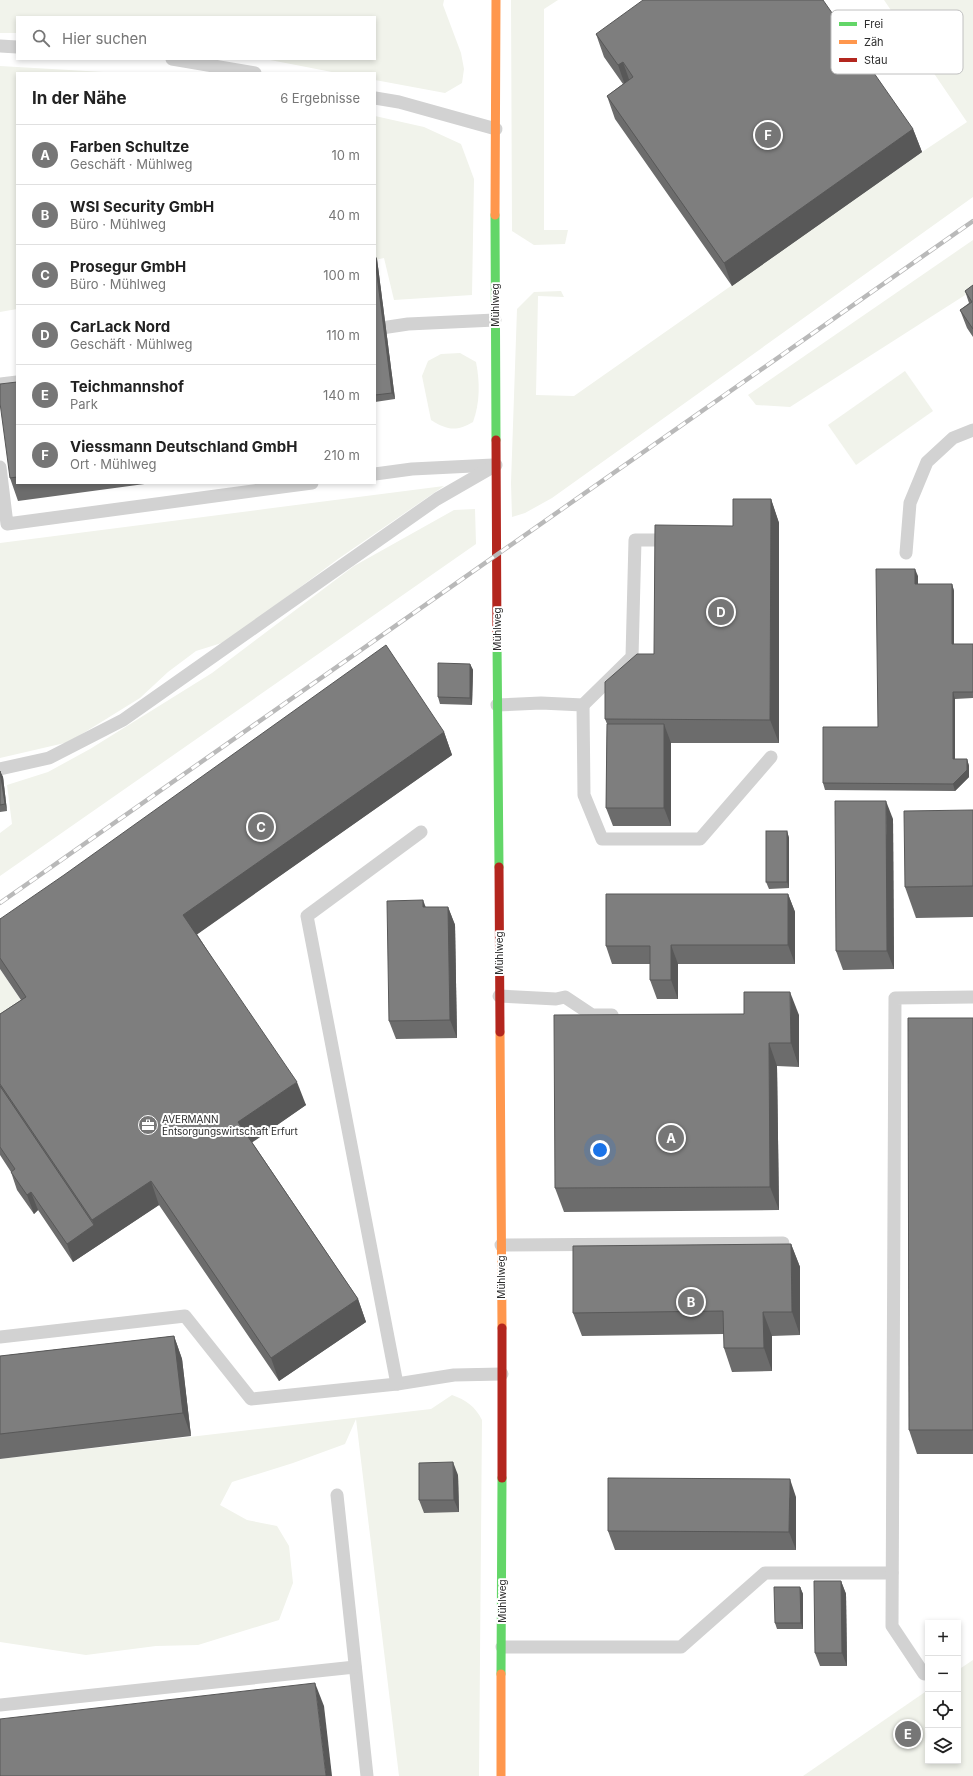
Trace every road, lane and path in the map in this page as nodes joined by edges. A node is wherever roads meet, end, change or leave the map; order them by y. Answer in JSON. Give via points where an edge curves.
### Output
{"nodes":[{"id":1,"x":496,"y":0,"type":"edge"},
{"id":2,"x":0,"y":46,"type":"edge"},
{"id":3,"x":16,"y":46,"type":"edge"},
{"id":4,"x":178,"y":60,"type":"edge"},
{"id":5,"x":249,"y":72,"type":"edge"},
{"id":6,"x":376,"y":98,"type":"edge"},
{"id":7,"x":496,"y":129,"type":"junction"},
{"id":8,"x":495,"y":320,"type":"junction"},
{"id":9,"x":376,"y":329,"type":"edge"},
{"id":10,"x":16,"y":382,"type":"edge"},
{"id":11,"x":0,"y":384,"type":"edge"},
{"id":12,"x":973,"y":430,"type":"edge"},
{"id":13,"x":496,"y":465,"type":"junction"},
{"id":14,"x":0,"y":467,"type":"edge"},
{"id":15,"x":376,"y":474,"type":"edge"},
{"id":16,"x":298,"y":484,"type":"edge"},
{"id":17,"x":257,"y":487,"type":"edge"},
{"id":18,"x":686,"y":540,"type":"edge"},
{"id":19,"x":906,"y":553,"type":"dead end"},
{"id":20,"x":497,"y":705,"type":"junction"},
{"id":21,"x":583,"y":705,"type":"junction"},
{"id":22,"x":772,"y":757,"type":"dead end"},
{"id":23,"x":0,"y":769,"type":"edge"},
{"id":24,"x":421,"y":832,"type":"dead end"},
{"id":25,"x":499,"y":996,"type":"junction"},
{"id":26,"x":973,"y":997,"type":"edge"},
{"id":27,"x":624,"y":1015,"type":"edge"},
{"id":28,"x":783,"y":1242,"type":"dead end"},
{"id":29,"x":501,"y":1245,"type":"junction"},
{"id":30,"x":0,"y":1337,"type":"edge"},
{"id":31,"x":502,"y":1374,"type":"junction"},
{"id":32,"x":397,"y":1384,"type":"junction"},
{"id":33,"x":337,"y":1495,"type":"dead end"},
{"id":34,"x":892,"y":1573,"type":"junction"},
{"id":35,"x":502,"y":1647,"type":"junction"},
{"id":36,"x":355,"y":1667,"type":"junction"},
{"id":37,"x":924,"y":1674,"type":"dead end"},
{"id":38,"x":0,"y":1705,"type":"edge"},
{"id":39,"x":366,"y":1776,"type":"edge"},
{"id":40,"x":501,"y":1776,"type":"edge"}],
"edges":[{"from":1,"to":7,"type":"street","name":"Mühlweg"},
{"from":2,"to":3,"type":"lane"},
{"from":4,"to":5,"type":"lane"},
{"from":6,"to":7,"type":"lane","via":[[399,102]]},
{"from":7,"to":8,"type":"street","name":"Mühlweg"},
{"from":8,"to":9,"type":"lane","via":[[408,324]]},
{"from":8,"to":13,"type":"street","name":"Mühlweg"},
{"from":10,"to":11,"type":"lane"},
{"from":12,"to":19,"type":"lane","via":[[953,438],[927,462],[910,504]]},
{"from":13,"to":15,"type":"lane","via":[[412,469]]},
{"from":13,"to":20,"type":"street","name":"Mühlweg"},
{"from":13,"to":23,"type":"lane","via":[[437,499],[123,720],[49,758]]},
{"from":14,"to":17,"type":"lane","via":[[7,524]]},
{"from":16,"to":17,"type":"lane"},
{"from":18,"to":21,"type":"lane","via":[[635,540],[632,657]]},
{"from":20,"to":21,"type":"lane"},
{"from":20,"to":25,"type":"street","name":"Mühlweg"},
{"from":21,"to":22,"type":"lane","via":[[584,795],[602,839],[700,839]]},
{"from":24,"to":32,"type":"lane","via":[[307,916]]},
{"from":25,"to":27,"type":"lane","via":[[556,999],[565,997],[592,1015]]},
{"from":25,"to":29,"type":"street","name":"Mühlweg"},
{"from":26,"to":34,"type":"lane","via":[[895,998]]},
{"from":28,"to":29,"type":"lane"},
{"from":29,"to":31,"type":"street","name":"Mühlweg"},
{"from":30,"to":32,"type":"lane","via":[[185,1316],[252,1400]]},
{"from":31,"to":32,"type":"lane","via":[[454,1375]]},
{"from":31,"to":35,"type":"street","name":"Mühlweg"},
{"from":33,"to":36,"type":"lane"},
{"from":34,"to":35,"type":"lane","via":[[765,1573],[681,1646]]},
{"from":34,"to":37,"type":"lane","via":[[892,1626]]},
{"from":35,"to":40,"type":"street","name":"Mühlweg"},
{"from":36,"to":38,"type":"lane"},
{"from":36,"to":39,"type":"lane"}]}
